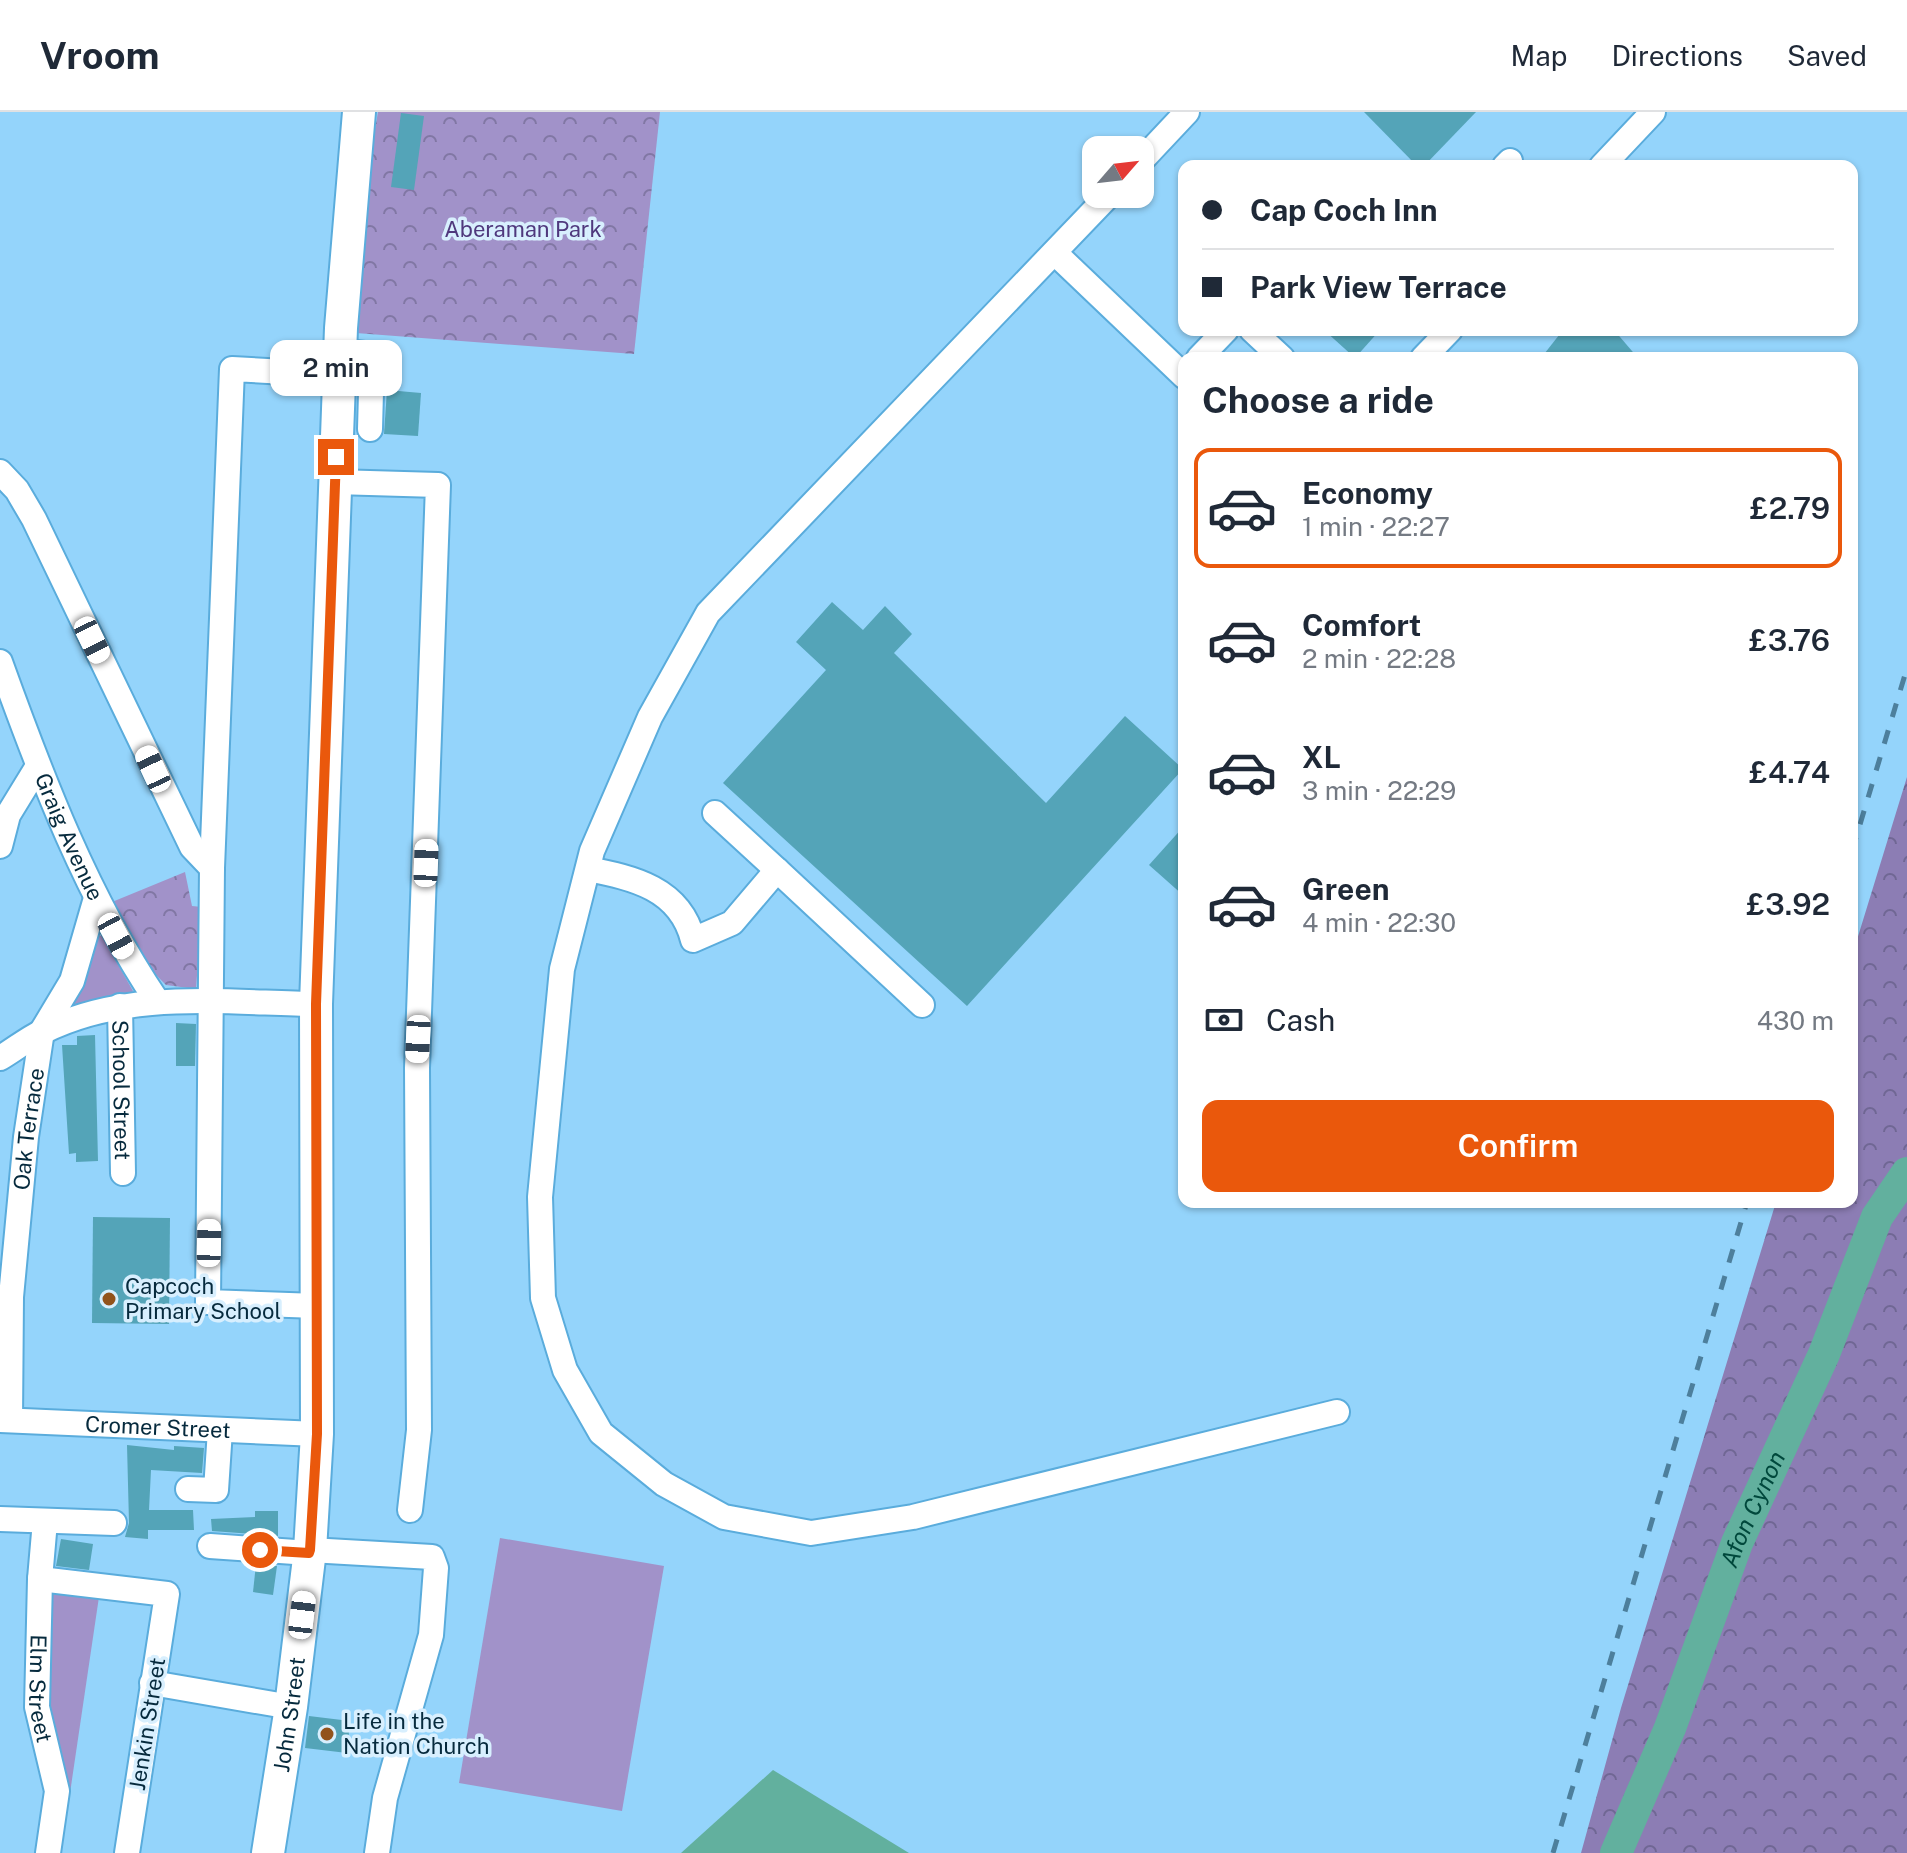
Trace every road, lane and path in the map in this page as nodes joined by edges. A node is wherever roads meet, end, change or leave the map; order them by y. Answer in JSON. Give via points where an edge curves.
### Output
{"nodes":[{"id":1,"x":359,"y":112,"type":"edge"},
{"id":2,"x":1187,"y":112,"type":"edge"},
{"id":3,"x":1653,"y":112,"type":"edge"},
{"id":4,"x":1154,"y":147,"type":"edge"},
{"id":5,"x":1608,"y":160,"type":"edge"},
{"id":6,"x":1097,"y":208,"type":"edge"},
{"id":7,"x":1055,"y":253,"type":"junction"},
{"id":8,"x":1220,"y":336,"type":"edge"},
{"id":9,"x":1258,"y":336,"type":"edge"},
{"id":10,"x":1444,"y":336,"type":"edge"},
{"id":11,"x":340,"y":351,"type":"junction"},
{"id":12,"x":1205,"y":352,"type":"edge"},
{"id":13,"x":1276,"y":352,"type":"edge"},
{"id":14,"x":1429,"y":352,"type":"edge"},
{"id":15,"x":1178,"y":363,"type":"edge"},
{"id":16,"x":370,"y":429,"type":"dead end"},
{"id":17,"x":0,"y":472,"type":"edge"},
{"id":18,"x":335,"y":482,"type":"junction"},
{"id":19,"x":0,"y":662,"type":"edge"},
{"id":20,"x":38,"y":766,"type":"junction"},
{"id":21,"x":715,"y":813,"type":"dead end"},
{"id":22,"x":0,"y":846,"type":"edge"},
{"id":23,"x":212,"y":868,"type":"junction"},
{"id":24,"x":588,"y":869,"type":"junction"},
{"id":25,"x":777,"y":870,"type":"junction"},
{"id":26,"x":96,"y":898,"type":"junction"},
{"id":27,"x":157,"y":1001,"type":"junction"},
{"id":28,"x":212,"y":1003,"type":"junction"},
{"id":29,"x":316,"y":1004,"type":"junction"},
{"id":30,"x":922,"y":1005,"type":"dead end"},
{"id":31,"x":120,"y":1006,"type":"junction"},
{"id":32,"x":42,"y":1031,"type":"junction"},
{"id":33,"x":0,"y":1058,"type":"edge"},
{"id":34,"x":123,"y":1173,"type":"dead end"},
{"id":35,"x":317,"y":1306,"type":"junction"},
{"id":36,"x":5,"y":1328,"type":"edge"},
{"id":37,"x":1337,"y":1412,"type":"dead end"},
{"id":38,"x":5,"y":1420,"type":"edge"},
{"id":39,"x":220,"y":1430,"type":"junction"},
{"id":40,"x":317,"y":1434,"type":"junction"},
{"id":41,"x":188,"y":1489,"type":"dead end"},
{"id":42,"x":410,"y":1510,"type":"dead end"},
{"id":43,"x":0,"y":1519,"type":"edge"},
{"id":44,"x":45,"y":1521,"type":"junction"},
{"id":45,"x":114,"y":1523,"type":"dead end"},
{"id":46,"x":210,"y":1546,"type":"dead end"},
{"id":47,"x":310,"y":1552,"type":"junction"},
{"id":48,"x":40,"y":1579,"type":"junction"},
{"id":49,"x":152,"y":1683,"type":"junction"},
{"id":50,"x":291,"y":1707,"type":"junction"},
{"id":51,"x":48,"y":1853,"type":"edge"},
{"id":52,"x":127,"y":1853,"type":"edge"},
{"id":53,"x":268,"y":1853,"type":"edge"},
{"id":54,"x":377,"y":1853,"type":"edge"}],
"edges":[{"from":1,"to":11,"type":"main road","name":"John Street"},
{"from":2,"to":4,"type":"street"},
{"from":3,"to":5,"type":"street"},
{"from":6,"to":7,"type":"street"},
{"from":7,"to":15,"type":"street"},
{"from":7,"to":24,"type":"street","via":[[708,613],[650,717]]},
{"from":8,"to":12,"type":"street"},
{"from":9,"to":13,"type":"street"},
{"from":10,"to":14,"type":"street"},
{"from":11,"to":16,"type":"street","via":[[372,355]]},
{"from":11,"to":18,"type":"main road","name":"John Street"},
{"from":11,"to":23,"type":"street","via":[[232,369]]},
{"from":17,"to":23,"type":"street","via":[[34,519],[192,847]]},
{"from":18,"to":29,"type":"main road","name":"John Street"},
{"from":18,"to":42,"type":"street","via":[[438,485],[417,1068],[419,1430]]},
{"from":19,"to":20,"type":"street","name":"Graig Avenue"},
{"from":20,"to":22,"type":"street","via":[[8,815]]},
{"from":20,"to":26,"type":"street","name":"Graig Avenue"},
{"from":21,"to":25,"type":"street"},
{"from":23,"to":28,"type":"street"},
{"from":24,"to":25,"type":"street","via":[[633,878],[667,894],[693,940],[732,923]]},
{"from":24,"to":37,"type":"street","via":[[562,969],[540,1197],[543,1298],[565,1370],[601,1433],[664,1484],[724,1517],[811,1533],[913,1517]]},
{"from":25,"to":30,"type":"street"},
{"from":26,"to":27,"type":"street","name":"Graig Avenue"},
{"from":26,"to":32,"type":"street","via":[[72,981]]},
{"from":27,"to":28,"type":"street"},
{"from":27,"to":31,"type":"street"},
{"from":28,"to":29,"type":"street"},
{"from":28,"to":35,"type":"street","via":[[208,1302]]},
{"from":29,"to":35,"type":"main road","name":"John Street"},
{"from":31,"to":32,"type":"street"},
{"from":31,"to":34,"type":"street","name":"School Street"},
{"from":32,"to":33,"type":"street"},
{"from":32,"to":36,"type":"street","name":"Oak Terrace"},
{"from":35,"to":40,"type":"main road","name":"John Street"},
{"from":36,"to":38,"type":"street","name":"Oak Terrace"},
{"from":38,"to":39,"type":"street","name":"Cromer Street"},
{"from":39,"to":40,"type":"street","name":"Cromer Street"},
{"from":39,"to":41,"type":"street","via":[[216,1490]]},
{"from":40,"to":47,"type":"main road","name":"John Street"},
{"from":43,"to":44,"type":"street"},
{"from":44,"to":45,"type":"street"},
{"from":44,"to":48,"type":"street","name":"Elm Street"},
{"from":46,"to":47,"type":"street"},
{"from":47,"to":50,"type":"main road","name":"John Street"},
{"from":47,"to":54,"type":"street","via":[[432,1557],[436,1568],[431,1635],[385,1798]]},
{"from":48,"to":49,"type":"street","name":"Jenkin Street","via":[[167,1594]]},
{"from":48,"to":51,"type":"street","name":"Elm Street","via":[[37,1707],[57,1791]]},
{"from":49,"to":50,"type":"street"},
{"from":49,"to":52,"type":"street","name":"Jenkin Street"},
{"from":50,"to":53,"type":"main road","name":"John Street"}]}
